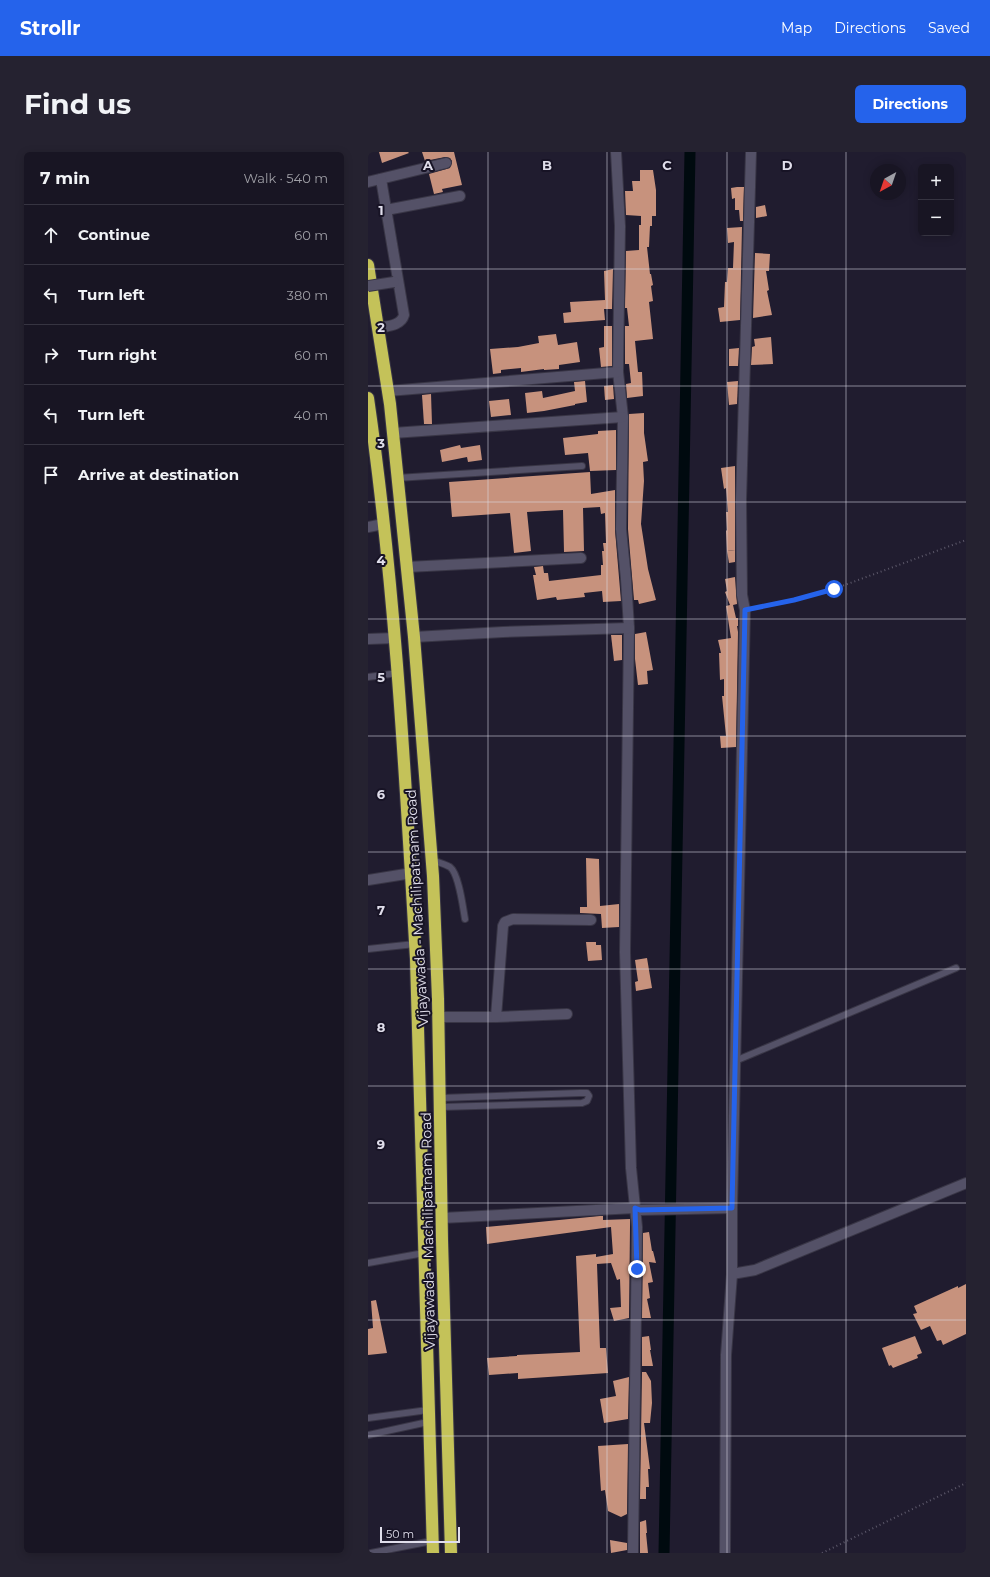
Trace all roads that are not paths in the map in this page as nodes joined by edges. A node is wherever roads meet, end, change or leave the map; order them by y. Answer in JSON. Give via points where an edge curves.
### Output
{"nodes":[{"id":1,"x":616,"y":152,"type":"edge"},
{"id":2,"x":751,"y":152,"type":"edge"},
{"id":3,"x":446,"y":163,"type":"dead end"},
{"id":4,"x":381,"y":179,"type":"junction"},
{"id":5,"x":368,"y":182,"type":"edge"},
{"id":6,"x":460,"y":196,"type":"dead end"},
{"id":7,"x":386,"y":210,"type":"junction"},
{"id":8,"x":368,"y":265,"type":"edge"},
{"id":9,"x":394,"y":282,"type":"dead end"},
{"id":10,"x":368,"y":286,"type":"edge"},
{"id":11,"x":378,"y":328,"type":"junction"},
{"id":12,"x":618,"y":372,"type":"junction"},
{"id":13,"x":388,"y":391,"type":"junction"},
{"id":14,"x":368,"y":398,"type":"edge"},
{"id":15,"x":622,"y":417,"type":"junction"},
{"id":16,"x":393,"y":433,"type":"junction"},
{"id":17,"x":371,"y":436,"type":"edge"},
{"id":18,"x":582,"y":466,"type":"dead end"},
{"id":19,"x":397,"y":478,"type":"junction"},
{"id":20,"x":383,"y":524,"type":"junction"},
{"id":21,"x":368,"y":527,"type":"edge"},
{"id":22,"x":581,"y":558,"type":"dead end"},
{"id":23,"x":407,"y":567,"type":"junction"},
{"id":24,"x":629,"y":628,"type":"junction"},
{"id":25,"x":414,"y":637,"type":"junction"},
{"id":26,"x":395,"y":638,"type":"junction"},
{"id":27,"x":368,"y":639,"type":"edge"},
{"id":28,"x":398,"y":673,"type":"junction"},
{"id":29,"x":368,"y":677,"type":"edge"},
{"id":30,"x":432,"y":860,"type":"junction"},
{"id":31,"x":412,"y":873,"type":"junction"},
{"id":32,"x":368,"y":880,"type":"edge"},
{"id":33,"x":466,"y":919,"type":"dead end"},
{"id":34,"x":591,"y":920,"type":"dead end"},
{"id":35,"x":416,"y":944,"type":"junction"},
{"id":36,"x":368,"y":949,"type":"edge"},
{"id":37,"x":956,"y":968,"type":"dead end"},
{"id":38,"x":567,"y":1014,"type":"dead end"},
{"id":39,"x":439,"y":1017,"type":"junction"},
{"id":40,"x":496,"y":1017,"type":"junction"},
{"id":41,"x":735,"y":1060,"type":"junction"},
{"id":42,"x":441,"y":1102,"type":"junction"},
{"id":43,"x":966,"y":1183,"type":"edge"},
{"id":44,"x":732,"y":1208,"type":"junction"},
{"id":45,"x":638,"y":1209,"type":"junction"},
{"id":46,"x":442,"y":1218,"type":"junction"},
{"id":47,"x":424,"y":1253,"type":"junction"},
{"id":48,"x":368,"y":1263,"type":"edge"},
{"id":49,"x":732,"y":1274,"type":"junction"},
{"id":50,"x":428,"y":1416,"type":"junction"},
{"id":51,"x":368,"y":1418,"type":"edge"},
{"id":52,"x":368,"y":1435,"type":"edge"},
{"id":53,"x":433,"y":1547,"type":"edge"},
{"id":54,"x":371,"y":1553,"type":"edge"},
{"id":55,"x":451,"y":1553,"type":"edge"},
{"id":56,"x":633,"y":1553,"type":"edge"},
{"id":57,"x":725,"y":1553,"type":"edge"}],
"edges":[{"from":1,"to":12,"type":"street","via":[[620,226]]},
{"from":2,"to":41,"type":"street","via":[[741,500],[742,595],[745,610]]},
{"from":3,"to":4,"type":"street"},
{"from":4,"to":5,"type":"street"},
{"from":4,"to":7,"type":"street"},
{"from":6,"to":7,"type":"street"},
{"from":7,"to":11,"type":"street","via":[[404,315],[400,322]]},
{"from":8,"to":11,"type":"highway","name":"Vijayawada - Machilipatnam Road"},
{"from":9,"to":10,"type":"street","bridge":true},
{"from":11,"to":13,"type":"highway","name":"Vijayawada - Machilipatnam Road"},
{"from":12,"to":13,"type":"street"},
{"from":12,"to":15,"type":"street"},
{"from":13,"to":16,"type":"highway","name":"Vijayawada - Machilipatnam Road"},
{"from":14,"to":17,"type":"highway","name":"Vijayawada - Machilipatnam Road"},
{"from":15,"to":16,"type":"street"},
{"from":15,"to":24,"type":"street","via":[[621,529]]},
{"from":16,"to":19,"type":"highway","name":"Vijayawada - Machilipatnam Road"},
{"from":17,"to":20,"type":"highway","name":"Vijayawada - Machilipatnam Road"},
{"from":18,"to":19,"type":"lane"},
{"from":19,"to":23,"type":"highway","name":"Vijayawada - Machilipatnam Road"},
{"from":20,"to":21,"type":"street"},
{"from":20,"to":26,"type":"highway","name":"Vijayawada - Machilipatnam Road"},
{"from":22,"to":23,"type":"street"},
{"from":23,"to":25,"type":"highway","name":"Vijayawada - Machilipatnam Road"},
{"from":24,"to":25,"type":"street"},
{"from":24,"to":45,"type":"street","via":[[625,952],[631,1168]]},
{"from":25,"to":30,"type":"highway","name":"Vijayawada - Machilipatnam Road"},
{"from":26,"to":27,"type":"street"},
{"from":26,"to":28,"type":"highway","name":"Vijayawada - Machilipatnam Road"},
{"from":28,"to":29,"type":"lane"},
{"from":28,"to":31,"type":"highway","name":"Vijayawada - Machilipatnam Road"},
{"from":30,"to":33,"type":"lane","via":[[450,867],[453,871]]},
{"from":30,"to":39,"type":"highway","name":"Vijayawada - Machilipatnam Road"},
{"from":31,"to":32,"type":"street"},
{"from":31,"to":35,"type":"highway","name":"Vijayawada - Machilipatnam Road"},
{"from":34,"to":40,"type":"street","via":[[512,919],[505,922]]},
{"from":35,"to":36,"type":"lane"},
{"from":35,"to":47,"type":"highway","name":"Vijayawada - Machilipatnam Road"},
{"from":37,"to":41,"type":"lane"},
{"from":38,"to":40,"type":"street"},
{"from":39,"to":40,"type":"street"},
{"from":39,"to":42,"type":"highway","name":"Vijayawada - Machilipatnam Road"},
{"from":41,"to":44,"type":"street"},
{"from":42,"to":42,"type":"lane","via":[[580,1093],[589,1096],[587,1101],[582,1103]]},
{"from":42,"to":46,"type":"highway","name":"Vijayawada - Machilipatnam Road"},
{"from":43,"to":49,"type":"street","via":[[755,1270]]},
{"from":44,"to":45,"type":"street"},
{"from":44,"to":49,"type":"street"},
{"from":45,"to":46,"type":"street"},
{"from":45,"to":56,"type":"street"},
{"from":46,"to":55,"type":"highway","name":"Vijayawada - Machilipatnam Road"},
{"from":47,"to":48,"type":"lane"},
{"from":47,"to":50,"type":"highway","name":"Vijayawada - Machilipatnam Road"},
{"from":49,"to":57,"type":"street","via":[[726,1355]]},
{"from":50,"to":51,"type":"lane"},
{"from":50,"to":52,"type":"lane"},
{"from":50,"to":53,"type":"highway","name":"Vijayawada - Machilipatnam Road"},
{"from":53,"to":54,"type":"lane"}]}
